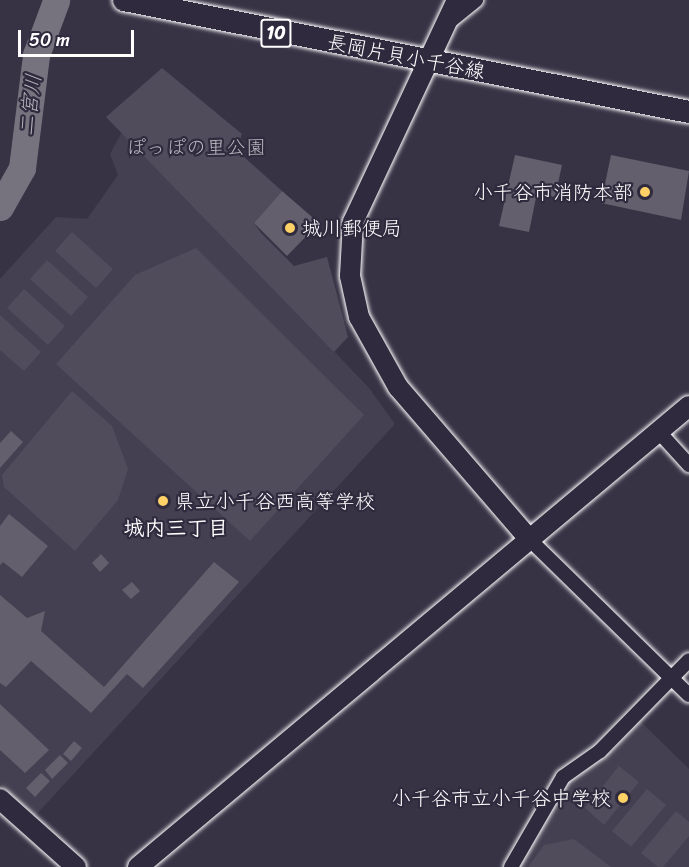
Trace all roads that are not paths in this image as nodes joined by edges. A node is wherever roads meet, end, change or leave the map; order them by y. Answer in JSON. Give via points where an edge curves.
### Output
{"nodes":[{"id":1,"x":124,"y":0,"type":"edge"},
{"id":2,"x":458,"y":0,"type":"edge"},
{"id":3,"x":476,"y":0,"type":"edge"},
{"id":4,"x":445,"y":25,"type":"junction"},
{"id":5,"x":429,"y":60,"type":"junction"},
{"id":6,"x":689,"y":112,"type":"edge"},
{"id":7,"x":689,"y":406,"type":"edge"},
{"id":8,"x":659,"y":432,"type":"junction"},
{"id":9,"x":689,"y":465,"type":"edge"},
{"id":10,"x":530,"y":540,"type":"junction"},
{"id":11,"x":689,"y":660,"type":"edge"},
{"id":12,"x":670,"y":676,"type":"junction"},
{"id":13,"x":689,"y":695,"type":"edge"},
{"id":14,"x":0,"y":799,"type":"edge"},
{"id":15,"x":76,"y":867,"type":"edge"},
{"id":16,"x":138,"y":867,"type":"edge"},
{"id":17,"x":511,"y":867,"type":"edge"}],
"edges":[{"from":1,"to":5,"type":"main road","name":"長岡片貝小千谷線","number":"10"},
{"from":2,"to":4,"type":"street"},
{"from":3,"to":4,"type":"street"},
{"from":4,"to":5,"type":"street"},
{"from":5,"to":6,"type":"main road","name":"長岡片貝小千谷線","number":"10"},
{"from":5,"to":10,"type":"street","via":[[353,222],[349,253],[352,286],[359,317],[398,387]]},
{"from":7,"to":8,"type":"street"},
{"from":8,"to":9,"type":"street"},
{"from":8,"to":10,"type":"street"},
{"from":10,"to":12,"type":"street"},
{"from":10,"to":16,"type":"street"},
{"from":11,"to":12,"type":"street"},
{"from":12,"to":13,"type":"street"},
{"from":12,"to":17,"type":"street","via":[[600,752],[563,777]]},
{"from":14,"to":15,"type":"street"}]}
